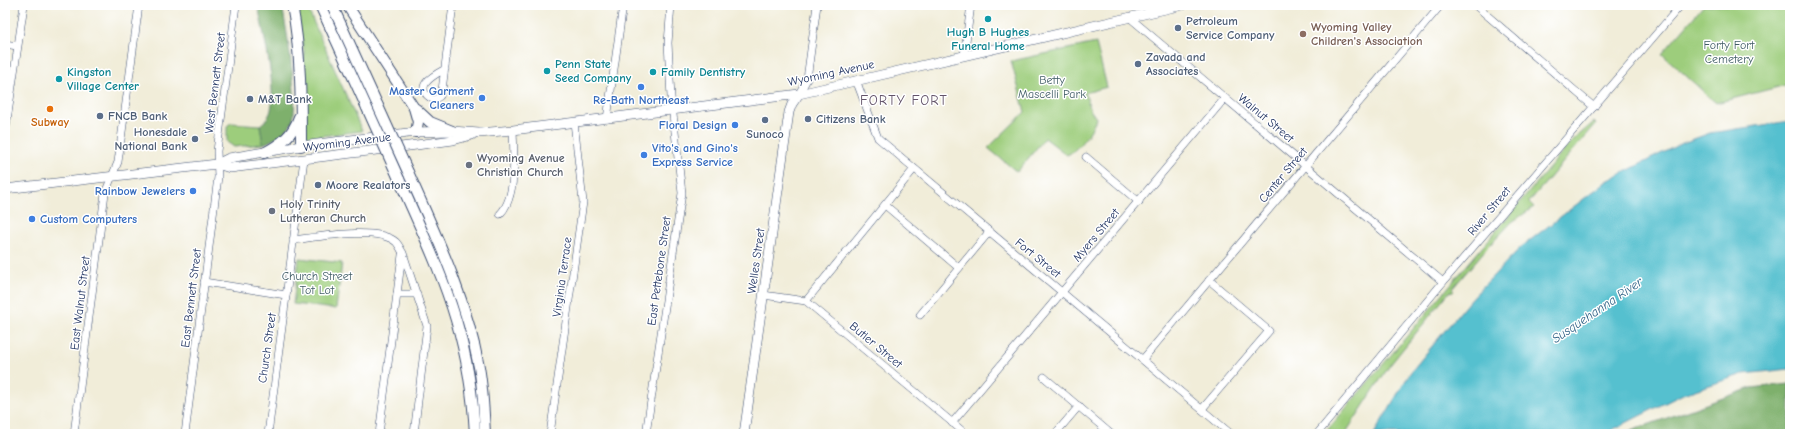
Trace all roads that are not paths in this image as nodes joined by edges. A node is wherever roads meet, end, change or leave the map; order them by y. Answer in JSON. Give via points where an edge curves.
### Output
{"nodes":[{"id":1,"x":24,"y":5,"type":"edge"},
{"id":2,"x":139,"y":5,"type":"edge"},
{"id":3,"x":236,"y":5,"type":"edge"},
{"id":4,"x":292,"y":5,"type":"edge"},
{"id":5,"x":320,"y":5,"type":"edge"},
{"id":6,"x":332,"y":5,"type":"edge"},
{"id":7,"x":347,"y":5,"type":"edge"},
{"id":8,"x":453,"y":5,"type":"edge"},
{"id":9,"x":623,"y":5,"type":"edge"},
{"id":10,"x":671,"y":5,"type":"edge"},
{"id":11,"x":817,"y":5,"type":"edge"},
{"id":12,"x":971,"y":5,"type":"edge"},
{"id":13,"x":1183,"y":5,"type":"edge"},
{"id":14,"x":1441,"y":5,"type":"edge"},
{"id":15,"x":1475,"y":5,"type":"edge"},
{"id":16,"x":1681,"y":5,"type":"edge"},
{"id":17,"x":1129,"y":17,"type":"junction"},
{"id":18,"x":5,"y":44,"type":"edge"},
{"id":19,"x":17,"y":46,"type":"junction"},
{"id":20,"x":964,"y":56,"type":"junction"},
{"id":21,"x":445,"y":69,"type":"dead end"},
{"id":22,"x":856,"y":80,"type":"junction"},
{"id":23,"x":800,"y":94,"type":"junction"},
{"id":24,"x":1225,"y":98,"type":"junction"},
{"id":25,"x":1594,"y":106,"type":"junction"},
{"id":26,"x":414,"y":108,"type":"junction"},
{"id":27,"x":673,"y":110,"type":"junction"},
{"id":28,"x":301,"y":113,"type":"junction"},
{"id":29,"x":607,"y":119,"type":"junction"},
{"id":30,"x":574,"y":122,"type":"junction"},
{"id":31,"x":513,"y":130,"type":"junction"},
{"id":32,"x":452,"y":131,"type":"junction"},
{"id":33,"x":416,"y":132,"type":"junction"},
{"id":34,"x":479,"y":133,"type":"junction"},
{"id":35,"x":5,"y":134,"type":"edge"},
{"id":36,"x":301,"y":146,"type":"junction"},
{"id":37,"x":409,"y":146,"type":"junction"},
{"id":38,"x":264,"y":153,"type":"junction"},
{"id":39,"x":1086,"y":157,"type":"dead end"},
{"id":40,"x":304,"y":159,"type":"junction"},
{"id":41,"x":217,"y":164,"type":"junction"},
{"id":42,"x":1305,"y":166,"type":"junction"},
{"id":43,"x":914,"y":170,"type":"junction"},
{"id":44,"x":112,"y":176,"type":"junction"},
{"id":45,"x":5,"y":189,"type":"edge"},
{"id":46,"x":1139,"y":202,"type":"junction"},
{"id":47,"x":885,"y":205,"type":"junction"},
{"id":48,"x":500,"y":214,"type":"dead end"},
{"id":49,"x":989,"y":232,"type":"junction"},
{"id":50,"x":293,"y":240,"type":"junction"},
{"id":51,"x":403,"y":253,"type":"junction"},
{"id":52,"x":959,"y":268,"type":"junction"},
{"id":53,"x":1209,"y":280,"type":"junction"},
{"id":54,"x":204,"y":282,"type":"junction"},
{"id":55,"x":1443,"y":282,"type":"junction"},
{"id":56,"x":1062,"y":292,"type":"junction"},
{"id":57,"x":397,"y":294,"type":"junction"},
{"id":58,"x":417,"y":294,"type":"junction"},
{"id":59,"x":286,"y":295,"type":"junction"},
{"id":60,"x":763,"y":295,"type":"junction"},
{"id":61,"x":806,"y":301,"type":"junction"},
{"id":62,"x":920,"y":315,"type":"dead end"},
{"id":63,"x":1143,"y":359,"type":"junction"},
{"id":64,"x":1044,"y":377,"type":"dead end"},
{"id":65,"x":1079,"y":406,"type":"junction"},
{"id":66,"x":1202,"y":409,"type":"junction"},
{"id":67,"x":952,"y":423,"type":"junction"},
{"id":68,"x":74,"y":434,"type":"edge"},
{"id":69,"x":185,"y":434,"type":"edge"},
{"id":70,"x":268,"y":434,"type":"edge"},
{"id":71,"x":380,"y":434,"type":"edge"},
{"id":72,"x":414,"y":434,"type":"edge"},
{"id":73,"x":475,"y":434,"type":"edge"},
{"id":74,"x":485,"y":434,"type":"edge"},
{"id":75,"x":550,"y":434,"type":"edge"},
{"id":76,"x":646,"y":434,"type":"edge"},
{"id":77,"x":744,"y":434,"type":"edge"},
{"id":78,"x":966,"y":434,"type":"edge"},
{"id":79,"x":1055,"y":434,"type":"edge"},
{"id":80,"x":1111,"y":434,"type":"edge"},
{"id":81,"x":1231,"y":434,"type":"edge"},
{"id":82,"x":1317,"y":434,"type":"edge"}],
"edges":[{"from":1,"to":19,"type":"street"},
{"from":2,"to":44,"type":"street","name":"East Walnut Street","via":[[118,160]]},
{"from":3,"to":41,"type":"street","name":"West Bennett Street"},
{"from":4,"to":28,"type":"highway","via":[[299,53]]},
{"from":5,"to":73,"type":"highway","bridge":true,"via":[[368,108],[441,278],[456,320],[467,366]]},
{"from":6,"to":74,"type":"highway","bridge":true,"via":[[446,260],[468,322],[479,367]]},
{"from":7,"to":26,"type":"highway"},
{"from":8,"to":21,"type":"street"},
{"from":9,"to":29,"type":"street"},
{"from":10,"to":27,"type":"street","name":"East Pettebone Street","via":[[667,35]]},
{"from":11,"to":23,"type":"street","via":[[807,80]]},
{"from":12,"to":20,"type":"street"},
{"from":13,"to":17,"type":"main road","name":"Wyoming Avenue"},
{"from":14,"to":42,"type":"street","name":"Center Street"},
{"from":15,"to":25,"type":"street"},
{"from":16,"to":25,"type":"street","name":"River Street"},
{"from":17,"to":20,"type":"main road","name":"Wyoming Avenue"},
{"from":17,"to":24,"type":"street","name":"Walnut Street"},
{"from":18,"to":19,"type":"street"},
{"from":19,"to":35,"type":"street"},
{"from":20,"to":22,"type":"main road","name":"Wyoming Avenue"},
{"from":22,"to":23,"type":"main road","name":"Wyoming Avenue"},
{"from":22,"to":43,"type":"street","name":"Fort Street","via":[[878,138]]},
{"from":23,"to":27,"type":"main road","name":"Wyoming Avenue"},
{"from":23,"to":60,"type":"main road","name":"Welles Street","via":[[789,112]]},
{"from":24,"to":42,"type":"street","name":"Walnut Street"},
{"from":24,"to":46,"type":"street","name":"Myers Street"},
{"from":25,"to":55,"type":"street","name":"River Street"},
{"from":26,"to":32,"type":"highway","via":[[430,122]]},
{"from":26,"to":33,"type":"highway","via":[[418,118]]},
{"from":27,"to":29,"type":"main road","name":"Wyoming Avenue"},
{"from":27,"to":76,"type":"street","name":"East Pettebone Street","via":[[682,193]]},
{"from":28,"to":36,"type":"highway"},
{"from":28,"to":38,"type":"highway","via":[[288,137]]},
{"from":29,"to":30,"type":"main road","name":"Wyoming Avenue"},
{"from":30,"to":31,"type":"main road","name":"Wyoming Avenue"},
{"from":30,"to":75,"type":"street","name":"Virginia Terrace","via":[[583,209]]},
{"from":31,"to":34,"type":"main road","name":"Wyoming Avenue"},
{"from":31,"to":48,"type":"street","via":[[509,198],[507,207]]},
{"from":32,"to":33,"type":"main road","name":"Wyoming Avenue"},
{"from":32,"to":34,"type":"main road","name":"Wyoming Avenue"},
{"from":33,"to":36,"type":"main road","name":"Wyoming Avenue"},
{"from":33,"to":37,"type":"main road"},
{"from":34,"to":37,"type":"main road","name":"Wyoming Avenue","via":[[454,140]]},
{"from":36,"to":38,"type":"main road","name":"Wyoming Avenue"},
{"from":36,"to":40,"type":"main road","name":"Church Street"},
{"from":37,"to":40,"type":"main road","name":"Wyoming Avenue"},
{"from":38,"to":41,"type":"main road","name":"Wyoming Avenue","via":[[229,158]]},
{"from":39,"to":46,"type":"street"},
{"from":40,"to":41,"type":"main road","name":"Wyoming Avenue","via":[[230,168]]},
{"from":40,"to":50,"type":"street","name":"Church Street"},
{"from":41,"to":44,"type":"main road","name":"Wyoming Avenue"},
{"from":41,"to":54,"type":"street","name":"East Bennett Street","via":[[218,178]]},
{"from":42,"to":53,"type":"street","name":"Center Street"},
{"from":42,"to":55,"type":"street","name":"Walnut Street"},
{"from":43,"to":47,"type":"street"},
{"from":43,"to":49,"type":"street","name":"Fort Street"},
{"from":44,"to":45,"type":"main road","name":"Wyoming Avenue"},
{"from":44,"to":68,"type":"street","name":"East Walnut Street","via":[[105,193]]},
{"from":46,"to":56,"type":"street","name":"Myers Street"},
{"from":47,"to":52,"type":"street"},
{"from":47,"to":61,"type":"street"},
{"from":49,"to":52,"type":"street"},
{"from":49,"to":56,"type":"street","name":"Fort Street"},
{"from":50,"to":51,"type":"street","via":[[367,233],[397,242]]},
{"from":50,"to":59,"type":"street","name":"Church Street"},
{"from":51,"to":57,"type":"street"},
{"from":51,"to":58,"type":"street"},
{"from":52,"to":62,"type":"street"},
{"from":53,"to":63,"type":"street","name":"Center Street"},
{"from":53,"to":66,"type":"street","via":[[1269,331]]},
{"from":54,"to":59,"type":"street"},
{"from":54,"to":69,"type":"street","name":"East Bennett Street"},
{"from":55,"to":82,"type":"street","name":"River Street"},
{"from":56,"to":63,"type":"street","name":"Fort Street"},
{"from":56,"to":67,"type":"street","name":"Myers Street"},
{"from":57,"to":58,"type":"street"},
{"from":57,"to":71,"type":"street"},
{"from":58,"to":72,"type":"street","via":[[427,326]]},
{"from":59,"to":70,"type":"street","name":"Church Street"},
{"from":60,"to":61,"type":"street"},
{"from":60,"to":77,"type":"main road","name":"Welles Street"},
{"from":61,"to":67,"type":"street","name":"Butler Street"},
{"from":63,"to":66,"type":"street","name":"Fort Street"},
{"from":64,"to":65,"type":"street"},
{"from":65,"to":79,"type":"street"},
{"from":65,"to":80,"type":"street"},
{"from":66,"to":81,"type":"street","name":"Fort Street"},
{"from":67,"to":78,"type":"street","name":"Butler Street"}]}
